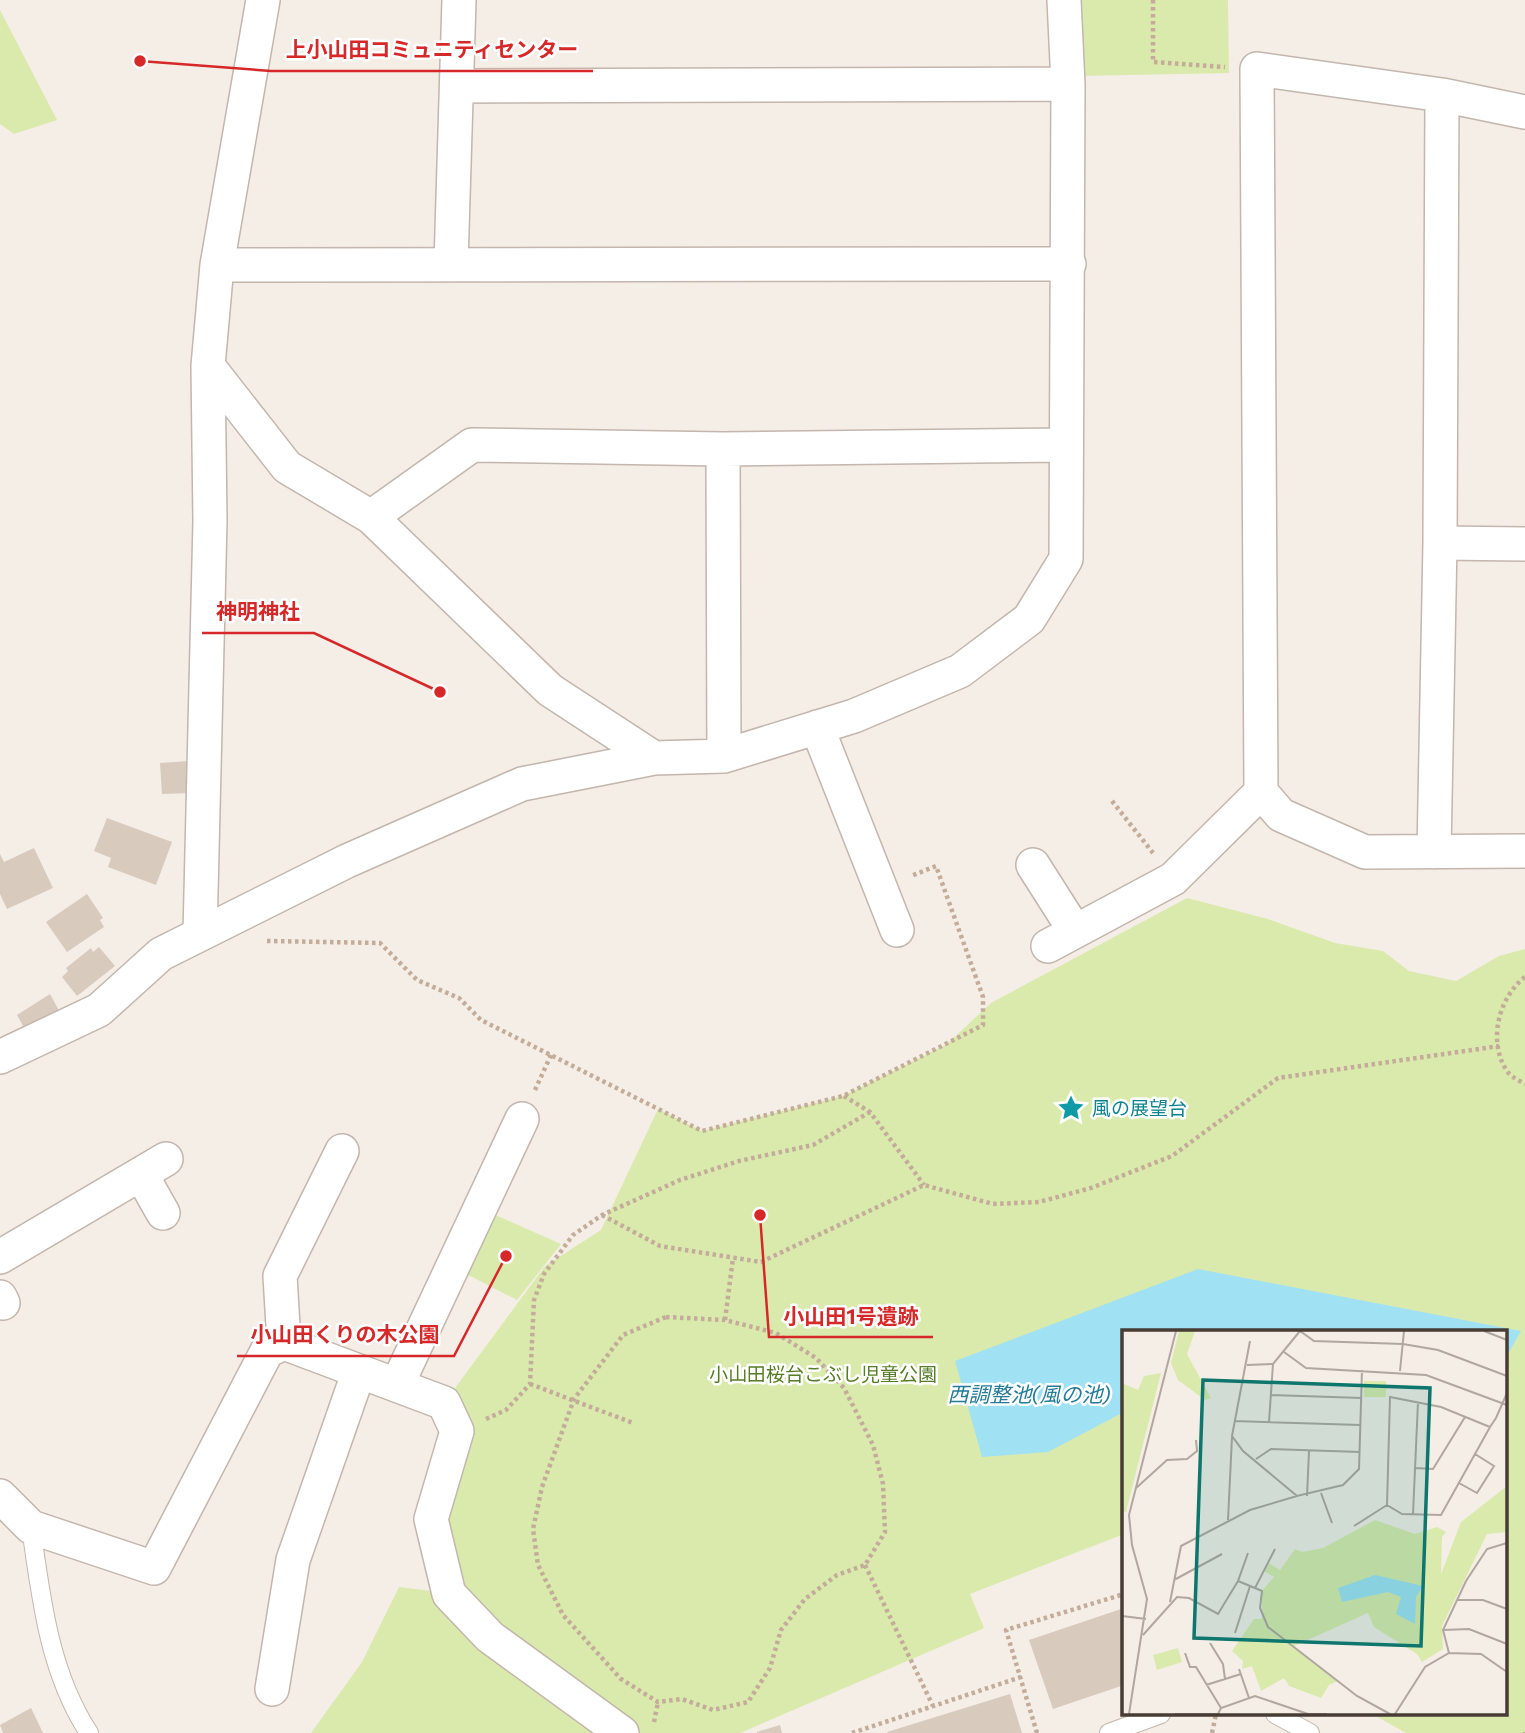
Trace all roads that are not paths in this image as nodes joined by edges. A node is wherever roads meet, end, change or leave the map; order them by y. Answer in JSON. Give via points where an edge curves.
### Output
{"nodes":[{"id":1,"x":263,"y":0,"type":"edge"},
{"id":2,"x":459,"y":0,"type":"edge"},
{"id":3,"x":1064,"y":0,"type":"edge"},
{"id":4,"x":1068,"y":84,"type":"junction"},
{"id":5,"x":457,"y":86,"type":"junction"},
{"id":6,"x":1443,"y":95,"type":"junction"},
{"id":7,"x":1525,"y":112,"type":"edge"},
{"id":8,"x":451,"y":264,"type":"junction"},
{"id":9,"x":1069,"y":264,"type":"junction"},
{"id":10,"x":217,"y":265,"type":"junction"},
{"id":11,"x":208,"y":366,"type":"junction"},
{"id":12,"x":1066,"y":445,"type":"junction"},
{"id":13,"x":723,"y":449,"type":"junction"},
{"id":14,"x":371,"y":517,"type":"junction"},
{"id":15,"x":1440,"y":543,"type":"junction"},
{"id":16,"x":1525,"y":544,"type":"edge"},
{"id":17,"x":817,"y":727,"type":"junction"},
{"id":18,"x":724,"y":756,"type":"junction"},
{"id":19,"x":654,"y":758,"type":"junction"},
{"id":20,"x":1261,"y":792,"type":"junction"},
{"id":21,"x":1434,"y":852,"type":"junction"},
{"id":22,"x":1525,"y":852,"type":"edge"},
{"id":23,"x":1033,"y":865,"type":"dead end"},
{"id":24,"x":897,"y":930,"type":"dead end"},
{"id":25,"x":200,"y":934,"type":"junction"},
{"id":26,"x":0,"y":1058,"type":"edge"},
{"id":27,"x":522,"y":1119,"type":"dead end"},
{"id":28,"x":342,"y":1151,"type":"dead end"},
{"id":29,"x":163,"y":1213,"type":"dead end"},
{"id":30,"x":0,"y":1257,"type":"edge"},
{"id":31,"x":284,"y":1343,"type":"junction"},
{"id":32,"x":359,"y":1371,"type":"junction"},
{"id":33,"x":397,"y":1385,"type":"junction"},
{"id":34,"x":0,"y":1496,"type":"edge"},
{"id":35,"x":31,"y":1527,"type":"junction"},
{"id":36,"x":272,"y":1689,"type":"dead end"},
{"id":37,"x":1156,"y":1716,"type":"edge"},
{"id":38,"x":1279,"y":1716,"type":"edge"},
{"id":39,"x":89,"y":1733,"type":"edge"},
{"id":40,"x":622,"y":1733,"type":"edge"},
{"id":41,"x":1109,"y":1733,"type":"edge"},
{"id":42,"x":1310,"y":1733,"type":"edge"}],
"edges":[{"from":1,"to":10,"type":"street"},
{"from":2,"to":5,"type":"street"},
{"from":3,"to":4,"type":"street"},
{"from":4,"to":5,"type":"street"},
{"from":4,"to":9,"type":"street"},
{"from":5,"to":8,"type":"street"},
{"from":6,"to":7,"type":"street"},
{"from":6,"to":15,"type":"street"},
{"from":6,"to":20,"type":"street","via":[[1257,69]]},
{"from":8,"to":9,"type":"street"},
{"from":8,"to":10,"type":"street"},
{"from":9,"to":12,"type":"street"},
{"from":10,"to":11,"type":"street"},
{"from":11,"to":14,"type":"street","via":[[287,467]]},
{"from":11,"to":25,"type":"street","via":[[210,521]]},
{"from":12,"to":13,"type":"street"},
{"from":12,"to":17,"type":"street","via":[[1066,559],[1029,619],[960,671]]},
{"from":13,"to":14,"type":"street","via":[[472,445]]},
{"from":13,"to":18,"type":"street"},
{"from":14,"to":19,"type":"street","via":[[550,690]]},
{"from":15,"to":16,"type":"street"},
{"from":15,"to":21,"type":"street"},
{"from":17,"to":18,"type":"street"},
{"from":17,"to":24,"type":"street"},
{"from":18,"to":19,"type":"street"},
{"from":19,"to":25,"type":"street","via":[[522,783],[347,861]]},
{"from":20,"to":21,"type":"street","via":[[1281,816],[1366,852]]},
{"from":20,"to":23,"type":"street","via":[[1173,879],[1062,939]]},
{"from":21,"to":22,"type":"street"},
{"from":25,"to":26,"type":"street","via":[[161,954],[99,1010]]},
{"from":27,"to":33,"type":"street"},
{"from":28,"to":31,"type":"street","via":[[280,1276]]},
{"from":29,"to":30,"type":"street","via":[[154,1167]]},
{"from":31,"to":32,"type":"street"},
{"from":31,"to":35,"type":"street","via":[[267,1351],[154,1568]]},
{"from":32,"to":33,"type":"street"},
{"from":32,"to":36,"type":"street","via":[[293,1560]]},
{"from":33,"to":40,"type":"street","via":[[444,1404],[457,1430],[431,1518],[449,1594],[491,1637]]},
{"from":34,"to":35,"type":"street"},
{"from":35,"to":39,"type":"lane","via":[[45,1625],[73,1709]]},
{"from":37,"to":41,"type":"lane"},
{"from":38,"to":42,"type":"lane"}]}
